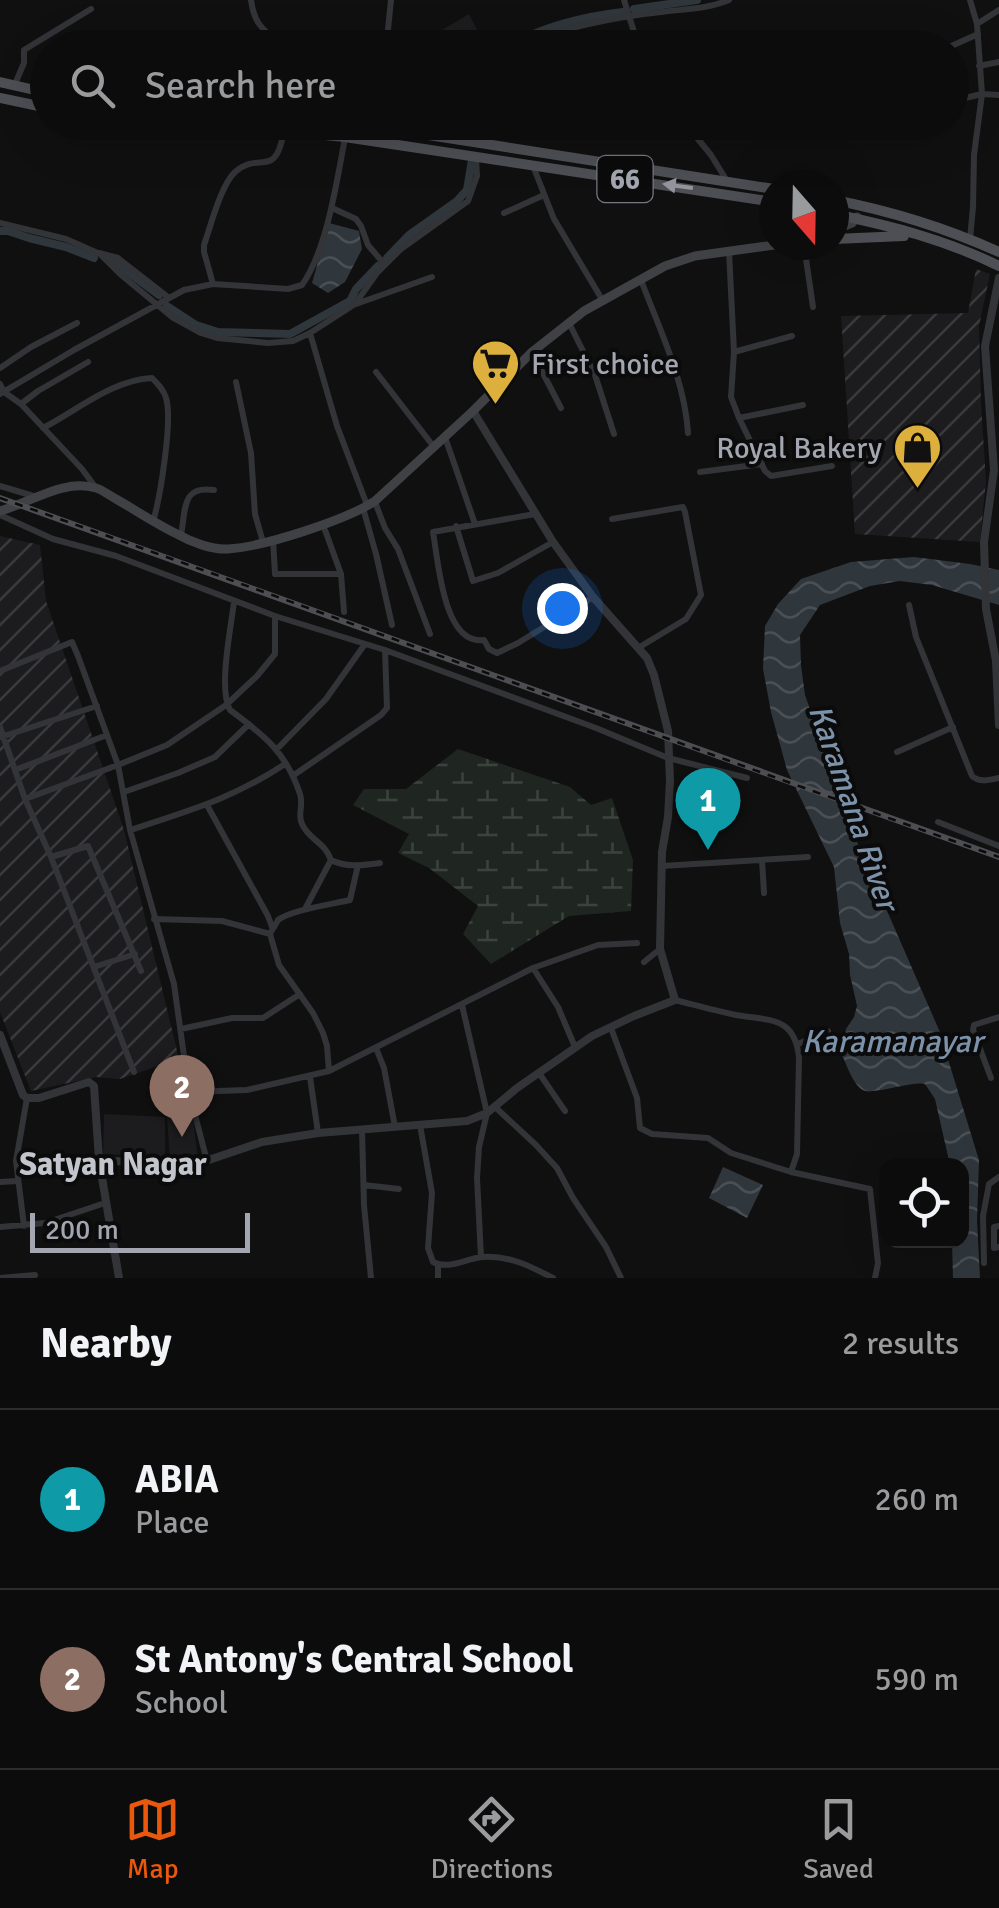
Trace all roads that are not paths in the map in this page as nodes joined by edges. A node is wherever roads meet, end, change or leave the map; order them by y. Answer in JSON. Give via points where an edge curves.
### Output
{"nodes":[{"id":1,"x":251,"y":0,"type":"edge"},
{"id":2,"x":391,"y":0,"type":"edge"},
{"id":3,"x":624,"y":0,"type":"edge"},
{"id":4,"x":729,"y":0,"type":"edge"},
{"id":5,"x":970,"y":0,"type":"edge"},
{"id":6,"x":91,"y":9,"type":"dead end"},
{"id":7,"x":999,"y":10,"type":"edge"},
{"id":8,"x":629,"y":17,"type":"junction"},
{"id":9,"x":977,"y":24,"type":"junction"},
{"id":10,"x":57,"y":30,"type":"edge"},
{"id":11,"x":262,"y":30,"type":"edge"},
{"id":12,"x":388,"y":30,"type":"edge"},
{"id":13,"x":568,"y":30,"type":"edge"},
{"id":14,"x":633,"y":30,"type":"edge"},
{"id":15,"x":978,"y":34,"type":"junction"},
{"id":16,"x":969,"y":38,"type":"edge"},
{"id":17,"x":30,"y":46,"type":"edge"},
{"id":18,"x":999,"y":62,"type":"edge"},
{"id":19,"x":980,"y":66,"type":"junction"},
{"id":20,"x":0,"y":82,"type":"edge"},
{"id":21,"x":14,"y":86,"type":"junction"},
{"id":22,"x":30,"y":89,"type":"edge"},
{"id":23,"x":982,"y":94,"type":"junction"},
{"id":24,"x":999,"y":95,"type":"edge"},
{"id":25,"x":969,"y":97,"type":"edge"},
{"id":26,"x":2,"y":102,"type":"edge"},
{"id":27,"x":30,"y":106,"type":"edge"},
{"id":28,"x":282,"y":140,"type":"edge"},
{"id":29,"x":342,"y":140,"type":"edge"},
{"id":30,"x":368,"y":140,"type":"edge"},
{"id":31,"x":458,"y":140,"type":"edge"},
{"id":32,"x":484,"y":140,"type":"edge"},
{"id":33,"x":698,"y":140,"type":"edge"},
{"id":34,"x":484,"y":144,"type":"junction"},
{"id":35,"x":476,"y":157,"type":"junction"},
{"id":36,"x":533,"y":165,"type":"junction"},
{"id":37,"x":727,"y":181,"type":"junction"},
{"id":38,"x":759,"y":186,"type":"edge"},
{"id":39,"x":544,"y":195,"type":"junction"},
{"id":40,"x":759,"y":200,"type":"edge"},
{"id":41,"x":849,"y":203,"type":"edge"},
{"id":42,"x":866,"y":207,"type":"junction"},
{"id":43,"x":332,"y":208,"type":"junction"},
{"id":44,"x":504,"y":214,"type":"dead end"},
{"id":45,"x":849,"y":217,"type":"edge"},
{"id":46,"x":860,"y":220,"type":"junction"},
{"id":47,"x":0,"y":223,"type":"edge"},
{"id":48,"x":849,"y":224,"type":"edge"},
{"id":49,"x":926,"y":236,"type":"junction"},
{"id":50,"x":859,"y":237,"type":"junction"},
{"id":51,"x":849,"y":238,"type":"edge"},
{"id":52,"x":970,"y":239,"type":"junction"},
{"id":53,"x":759,"y":247,"type":"edge"},
{"id":54,"x":729,"y":250,"type":"junction"},
{"id":55,"x":999,"y":252,"type":"edge"},
{"id":56,"x":96,"y":253,"type":"junction"},
{"id":57,"x":806,"y":260,"type":"edge"},
{"id":58,"x":385,"y":265,"type":"junction"},
{"id":59,"x":999,"y":266,"type":"edge"},
{"id":60,"x":432,"y":277,"type":"dead end"},
{"id":61,"x":999,"y":278,"type":"edge"},
{"id":62,"x":641,"y":280,"type":"junction"},
{"id":63,"x":213,"y":284,"type":"junction"},
{"id":64,"x":168,"y":297,"type":"junction"},
{"id":65,"x":603,"y":301,"type":"junction"},
{"id":66,"x":158,"y":303,"type":"junction"},
{"id":67,"x":354,"y":304,"type":"junction"},
{"id":68,"x":813,"y":307,"type":"dead end"},
{"id":69,"x":77,"y":323,"type":"dead end"},
{"id":70,"x":569,"y":324,"type":"junction"},
{"id":71,"x":310,"y":333,"type":"junction"},
{"id":72,"x":792,"y":336,"type":"dead end"},
{"id":73,"x":532,"y":352,"type":"junction"},
{"id":74,"x":734,"y":352,"type":"junction"},
{"id":75,"x":88,"y":362,"type":"dead end"},
{"id":76,"x":0,"y":368,"type":"edge"},
{"id":77,"x":376,"y":372,"type":"dead end"},
{"id":78,"x":236,"y":382,"type":"dead end"},
{"id":79,"x":1,"y":390,"type":"edge"},
{"id":80,"x":21,"y":404,"type":"junction"},
{"id":81,"x":802,"y":405,"type":"dead end"},
{"id":82,"x":561,"y":408,"type":"dead end"},
{"id":83,"x":473,"y":411,"type":"junction"},
{"id":84,"x":738,"y":418,"type":"junction"},
{"id":85,"x":43,"y":428,"type":"junction"},
{"id":86,"x":688,"y":433,"type":"dead end"},
{"id":87,"x":614,"y":434,"type":"dead end"},
{"id":88,"x":446,"y":437,"type":"junction"},
{"id":89,"x":434,"y":447,"type":"junction"},
{"id":90,"x":762,"y":464,"type":"junction"},
{"id":91,"x":832,"y":466,"type":"dead end"},
{"id":92,"x":700,"y":472,"type":"dead end"},
{"id":93,"x":0,"y":486,"type":"edge"},
{"id":94,"x":96,"y":488,"type":"junction"},
{"id":95,"x":214,"y":490,"type":"dead end"},
{"id":96,"x":38,"y":497,"type":"junction"},
{"id":97,"x":368,"y":505,"type":"junction"},
{"id":98,"x":2,"y":512,"type":"edge"},
{"id":99,"x":535,"y":514,"type":"junction"},
{"id":100,"x":612,"y":520,"type":"dead end"},
{"id":101,"x":153,"y":522,"type":"junction"},
{"id":102,"x":475,"y":524,"type":"junction"},
{"id":103,"x":456,"y":526,"type":"junction"},
{"id":104,"x":325,"y":530,"type":"dead end"},
{"id":105,"x":181,"y":536,"type":"junction"},
{"id":106,"x":268,"y":540,"type":"junction"},
{"id":107,"x":553,"y":542,"type":"junction"},
{"id":108,"x":341,"y":574,"type":"junction"},
{"id":109,"x":593,"y":597,"type":"junction"},
{"id":110,"x":234,"y":602,"type":"junction"},
{"id":111,"x":909,"y":605,"type":"dead end"},
{"id":112,"x":344,"y":612,"type":"dead end"},
{"id":113,"x":275,"y":616,"type":"junction"},
{"id":114,"x":392,"y":625,"type":"dead end"},
{"id":115,"x":430,"y":634,"type":"dead end"},
{"id":116,"x":365,"y":644,"type":"junction"},
{"id":117,"x":638,"y":648,"type":"junction"},
{"id":118,"x":385,"y":650,"type":"junction"},
{"id":119,"x":997,"y":662,"type":"edge"},
{"id":120,"x":0,"y":671,"type":"edge"},
{"id":121,"x":226,"y":705,"type":"junction"},
{"id":122,"x":98,"y":706,"type":"junction"},
{"id":123,"x":249,"y":724,"type":"junction"},
{"id":124,"x":999,"y":725,"type":"edge"},
{"id":125,"x":0,"y":727,"type":"edge"},
{"id":126,"x":952,"y":728,"type":"junction"},
{"id":127,"x":107,"y":734,"type":"junction"},
{"id":128,"x":2,"y":737,"type":"edge"},
{"id":129,"x":276,"y":750,"type":"junction"},
{"id":130,"x":897,"y":752,"type":"dead end"},
{"id":131,"x":668,"y":758,"type":"junction"},
{"id":132,"x":286,"y":764,"type":"junction"},
{"id":133,"x":118,"y":766,"type":"junction"},
{"id":134,"x":15,"y":770,"type":"junction"},
{"id":135,"x":294,"y":775,"type":"junction"},
{"id":136,"x":747,"y":778,"type":"dead end"},
{"id":137,"x":999,"y":778,"type":"edge"},
{"id":138,"x":124,"y":792,"type":"junction"},
{"id":139,"x":24,"y":799,"type":"junction"},
{"id":140,"x":207,"y":805,"type":"junction"},
{"id":141,"x":938,"y":822,"type":"dead end"},
{"id":142,"x":130,"y":830,"type":"junction"},
{"id":143,"x":999,"y":846,"type":"edge"},
{"id":144,"x":51,"y":857,"type":"junction"},
{"id":145,"x":808,"y":857,"type":"dead end"},
{"id":146,"x":332,"y":860,"type":"junction"},
{"id":147,"x":762,"y":860,"type":"junction"},
{"id":148,"x":380,"y":863,"type":"dead end"},
{"id":149,"x":358,"y":865,"type":"junction"},
{"id":150,"x":662,"y":866,"type":"junction"},
{"id":151,"x":764,"y":893,"type":"dead end"},
{"id":152,"x":305,"y":910,"type":"junction"},
{"id":153,"x":154,"y":919,"type":"junction"},
{"id":154,"x":271,"y":932,"type":"junction"},
{"id":155,"x":638,"y":943,"type":"dead end"},
{"id":156,"x":660,"y":950,"type":"junction"},
{"id":157,"x":134,"y":954,"type":"junction"},
{"id":158,"x":644,"y":962,"type":"dead end"},
{"id":159,"x":94,"y":967,"type":"junction"},
{"id":160,"x":532,"y":968,"type":"junction"},
{"id":161,"x":141,"y":971,"type":"dead end"},
{"id":162,"x":300,"y":994,"type":"junction"},
{"id":163,"x":674,"y":1000,"type":"junction"},
{"id":164,"x":462,"y":1005,"type":"junction"},
{"id":165,"x":999,"y":1017,"type":"edge"},
{"id":166,"x":611,"y":1028,"type":"junction"},
{"id":167,"x":181,"y":1029,"type":"junction"},
{"id":168,"x":828,"y":1031,"type":"dead end"},
{"id":169,"x":0,"y":1035,"type":"edge"},
{"id":170,"x":798,"y":1044,"type":"junction"},
{"id":171,"x":575,"y":1047,"type":"junction"},
{"id":172,"x":376,"y":1048,"type":"junction"},
{"id":173,"x":134,"y":1072,"type":"dead end"},
{"id":174,"x":330,"y":1072,"type":"junction"},
{"id":175,"x":539,"y":1073,"type":"junction"},
{"id":176,"x":310,"y":1077,"type":"junction"},
{"id":177,"x":992,"y":1078,"type":"dead end"},
{"id":178,"x":189,"y":1092,"type":"junction"},
{"id":179,"x":27,"y":1098,"type":"junction"},
{"id":180,"x":490,"y":1110,"type":"junction"},
{"id":181,"x":565,"y":1111,"type":"dead end"},
{"id":182,"x":420,"y":1125,"type":"junction"},
{"id":183,"x":396,"y":1127,"type":"junction"},
{"id":184,"x":362,"y":1130,"type":"junction"},
{"id":185,"x":318,"y":1133,"type":"junction"},
{"id":186,"x":98,"y":1160,"type":"junction"},
{"id":187,"x":206,"y":1161,"type":"junction"},
{"id":188,"x":792,"y":1172,"type":"junction"},
{"id":189,"x":999,"y":1177,"type":"edge"},
{"id":190,"x":18,"y":1181,"type":"junction"},
{"id":191,"x":0,"y":1182,"type":"edge"},
{"id":192,"x":364,"y":1185,"type":"junction"},
{"id":193,"x":399,"y":1189,"type":"dead end"},
{"id":194,"x":105,"y":1203,"type":"junction"},
{"id":195,"x":24,"y":1226,"type":"junction"},
{"id":196,"x":996,"y":1226,"type":"edge"},
{"id":197,"x":0,"y":1227,"type":"edge"},
{"id":198,"x":982,"y":1229,"type":"junction"},
{"id":199,"x":999,"y":1247,"type":"edge"},
{"id":200,"x":481,"y":1258,"type":"junction"},
{"id":201,"x":984,"y":1263,"type":"dead end"},
{"id":202,"x":438,"y":1266,"type":"junction"},
{"id":203,"x":35,"y":1275,"type":"dead end"},
{"id":204,"x":0,"y":1278,"type":"edge"},
{"id":205,"x":119,"y":1278,"type":"edge"},
{"id":206,"x":370,"y":1278,"type":"edge"},
{"id":207,"x":438,"y":1278,"type":"edge"},
{"id":208,"x":553,"y":1278,"type":"edge"},
{"id":209,"x":621,"y":1278,"type":"edge"},
{"id":210,"x":876,"y":1278,"type":"edge"}],
"edges":[{"from":1,"to":11,"type":"street"},
{"from":2,"to":12,"type":"street"},
{"from":3,"to":8,"type":"street"},
{"from":4,"to":8,"type":"street"},
{"from":5,"to":9,"type":"street"},
{"from":6,"to":10,"type":"street"},
{"from":7,"to":9,"type":"street"},
{"from":8,"to":13,"type":"street"},
{"from":8,"to":14,"type":"street"},
{"from":9,"to":15,"type":"street"},
{"from":15,"to":16,"type":"street"},
{"from":15,"to":19,"type":"street"},
{"from":17,"to":21,"type":"street"},
{"from":18,"to":19,"type":"street"},
{"from":19,"to":23,"type":"street"},
{"from":20,"to":21,"type":"main road"},
{"from":21,"to":22,"type":"main road"},
{"from":23,"to":24,"type":"street"},
{"from":23,"to":25,"type":"street"},
{"from":23,"to":52,"type":"street"},
{"from":26,"to":27,"type":"main road"},
{"from":28,"to":63,"type":"street","via":[[275,158],[238,169],[224,190],[204,244]]},
{"from":29,"to":43,"type":"street"},
{"from":30,"to":35,"type":"main road"},
{"from":31,"to":34,"type":"main road"},
{"from":32,"to":34,"type":"street"},
{"from":33,"to":37,"type":"street"},
{"from":34,"to":37,"type":"main road"},
{"from":35,"to":36,"type":"main road","number":"66"},
{"from":35,"to":58,"type":"street","via":[[468,200]]},
{"from":36,"to":39,"type":"street"},
{"from":40,"to":36,"type":"main road","number":"66","one_way":true},
{"from":37,"to":38,"type":"main road"},
{"from":39,"to":44,"type":"street"},
{"from":39,"to":65,"type":"street"},
{"from":41,"to":42,"type":"main road"},
{"from":42,"to":46,"type":"main road"},
{"from":42,"to":52,"type":"main road"},
{"from":43,"to":58,"type":"street","via":[[356,219]]},
{"from":43,"to":63,"type":"street","via":[[302,285]]},
{"from":45,"to":46,"type":"main road"},
{"from":46,"to":48,"type":"main road"},
{"from":46,"to":49,"type":"main road"},
{"from":46,"to":50,"type":"main road"},
{"from":47,"to":56,"type":"street"},
{"from":49,"to":50,"type":"main road"},
{"from":49,"to":59,"type":"main road"},
{"from":50,"to":51,"type":"main road"},
{"from":52,"to":55,"type":"main road"},
{"from":53,"to":54,"type":"main road"},
{"from":54,"to":62,"type":"main road","via":[[665,266]]},
{"from":54,"to":74,"type":"street"},
{"from":56,"to":64,"type":"street","via":[[118,258]]},
{"from":56,"to":66,"type":"street"},
{"from":57,"to":68,"type":"street"},
{"from":58,"to":67,"type":"street"},
{"from":60,"to":67,"type":"street"},
{"from":61,"to":119,"type":"street","via":[[986,346],[994,470],[984,542],[986,609]]},
{"from":62,"to":65,"type":"main road"},
{"from":62,"to":86,"type":"street","via":[[674,370]]},
{"from":63,"to":64,"type":"street"},
{"from":64,"to":66,"type":"street"},
{"from":65,"to":70,"type":"main road"},
{"from":66,"to":71,"type":"street","via":[[186,326],[217,338],[268,344]]},
{"from":66,"to":79,"type":"street"},
{"from":67,"to":71,"type":"street"},
{"from":69,"to":76,"type":"street"},
{"from":70,"to":73,"type":"main road"},
{"from":70,"to":87,"type":"street"},
{"from":71,"to":97,"type":"street"},
{"from":72,"to":74,"type":"street"},
{"from":73,"to":82,"type":"street"},
{"from":73,"to":83,"type":"main road"},
{"from":74,"to":84,"type":"street","via":[[731,396]]},
{"from":75,"to":80,"type":"street"},
{"from":77,"to":89,"type":"street"},
{"from":78,"to":106,"type":"street","via":[[255,514]]},
{"from":79,"to":80,"type":"street"},
{"from":80,"to":85,"type":"street"},
{"from":81,"to":84,"type":"street"},
{"from":83,"to":88,"type":"main road"},
{"from":83,"to":99,"type":"street"},
{"from":84,"to":90,"type":"street"},
{"from":85,"to":94,"type":"street"},
{"from":85,"to":101,"type":"street","via":[[100,394],[152,378],[169,412]]},
{"from":88,"to":89,"type":"main road"},
{"from":88,"to":102,"type":"street"},
{"from":89,"to":97,"type":"main road"},
{"from":90,"to":91,"type":"street","via":[[772,476]]},
{"from":90,"to":92,"type":"street"},
{"from":93,"to":96,"type":"street"},
{"from":94,"to":96,"type":"main road","via":[[75,486]]},
{"from":94,"to":101,"type":"main road"},
{"from":95,"to":105,"type":"street","via":[[193,491]]},
{"from":96,"to":98,"type":"main road"},
{"from":97,"to":106,"type":"main road"},
{"from":97,"to":114,"type":"street"},
{"from":97,"to":115,"type":"street","via":[[398,549]]},
{"from":98,"to":110,"type":"street","via":[[53,539]]},
{"from":99,"to":102,"type":"street"},
{"from":99,"to":107,"type":"street"},
{"from":100,"to":117,"type":"street","via":[[683,507],[685,512],[701,595],[686,618]]},
{"from":101,"to":105,"type":"main road"},
{"from":102,"to":103,"type":"street"},
{"from":103,"to":107,"type":"street","via":[[473,581]]},
{"from":103,"to":109,"type":"street","via":[[434,532],[444,596],[466,638],[484,640],[497,653]]},
{"from":104,"to":108,"type":"street"},
{"from":105,"to":106,"type":"main road","via":[[226,550]]},
{"from":106,"to":108,"type":"street","via":[[275,574]]},
{"from":107,"to":109,"type":"street"},
{"from":108,"to":112,"type":"street"},
{"from":109,"to":117,"type":"street"},
{"from":110,"to":113,"type":"street"},
{"from":110,"to":121,"type":"street"},
{"from":111,"to":126,"type":"street"},
{"from":113,"to":116,"type":"street"},
{"from":113,"to":121,"type":"street","via":[[275,654]]},
{"from":116,"to":118,"type":"street"},
{"from":116,"to":129,"type":"street","via":[[326,700]]},
{"from":117,"to":131,"type":"street","via":[[661,698]]},
{"from":118,"to":131,"type":"street"},
{"from":118,"to":135,"type":"street","via":[[388,695],[381,715]]},
{"from":119,"to":124,"type":"street"},
{"from":120,"to":122,"type":"street","via":[[72,642]]},
{"from":121,"to":123,"type":"street"},
{"from":121,"to":133,"type":"street","via":[[167,745]]},
{"from":122,"to":127,"type":"street"},
{"from":122,"to":128,"type":"street"},
{"from":123,"to":129,"type":"street"},
{"from":123,"to":138,"type":"street","via":[[215,757]]},
{"from":125,"to":128,"type":"street"},
{"from":126,"to":130,"type":"street"},
{"from":126,"to":137,"type":"street","via":[[972,776]]},
{"from":127,"to":133,"type":"street"},
{"from":127,"to":134,"type":"street"},
{"from":128,"to":134,"type":"street"},
{"from":129,"to":132,"type":"street"},
{"from":131,"to":136,"type":"street"},
{"from":131,"to":150,"type":"street"},
{"from":132,"to":135,"type":"street"},
{"from":132,"to":140,"type":"street"},
{"from":133,"to":138,"type":"street"},
{"from":133,"to":139,"type":"street"},
{"from":134,"to":139,"type":"street"},
{"from":135,"to":146,"type":"street","via":[[302,825]]},
{"from":138,"to":142,"type":"street"},
{"from":139,"to":144,"type":"street"},
{"from":140,"to":142,"type":"street"},
{"from":140,"to":154,"type":"street"},
{"from":141,"to":143,"type":"street"},
{"from":142,"to":153,"type":"street"},
{"from":144,"to":157,"type":"street","via":[[88,846]]},
{"from":144,"to":159,"type":"street"},
{"from":145,"to":147,"type":"street"},
{"from":146,"to":149,"type":"street"},
{"from":146,"to":152,"type":"street"},
{"from":147,"to":150,"type":"street"},
{"from":147,"to":151,"type":"street"},
{"from":148,"to":149,"type":"street"},
{"from":149,"to":152,"type":"street","via":[[350,900]]},
{"from":150,"to":156,"type":"street"},
{"from":152,"to":154,"type":"street","via":[[276,922]]},
{"from":153,"to":154,"type":"street","via":[[222,921]]},
{"from":153,"to":167,"type":"street"},
{"from":154,"to":162,"type":"street","via":[[280,966]]},
{"from":155,"to":160,"type":"street","via":[[598,945]]},
{"from":156,"to":158,"type":"street"},
{"from":156,"to":163,"type":"street"},
{"from":157,"to":159,"type":"street"},
{"from":157,"to":161,"type":"street"},
{"from":159,"to":173,"type":"street"},
{"from":160,"to":164,"type":"street"},
{"from":160,"to":171,"type":"street"},
{"from":162,"to":167,"type":"street","via":[[263,1018]]},
{"from":162,"to":174,"type":"street","via":[[323,1034]]},
{"from":163,"to":166,"type":"street"},
{"from":163,"to":170,"type":"street","via":[[780,1022]]},
{"from":164,"to":172,"type":"street"},
{"from":164,"to":180,"type":"street"},
{"from":165,"to":177,"type":"street","via":[[974,1025]]},
{"from":166,"to":171,"type":"street"},
{"from":166,"to":188,"type":"street","via":[[644,1132],[708,1138]]},
{"from":167,"to":178,"type":"street"},
{"from":168,"to":170,"type":"street"},
{"from":169,"to":179,"type":"street"},
{"from":170,"to":188,"type":"street"},
{"from":171,"to":175,"type":"street"},
{"from":172,"to":174,"type":"street"},
{"from":172,"to":183,"type":"street"},
{"from":174,"to":176,"type":"street"},
{"from":175,"to":180,"type":"street"},
{"from":175,"to":181,"type":"street"},
{"from":176,"to":178,"type":"street","via":[[247,1090]]},
{"from":176,"to":185,"type":"street"},
{"from":178,"to":187,"type":"street"},
{"from":179,"to":186,"type":"street","via":[[94,1086]]},
{"from":179,"to":190,"type":"street"},
{"from":180,"to":182,"type":"street","via":[[467,1121]]},
{"from":180,"to":200,"type":"street","via":[[477,1178]]},
{"from":180,"to":209,"type":"street","via":[[557,1168]]},
{"from":182,"to":183,"type":"street"},
{"from":182,"to":202,"type":"street","via":[[432,1193],[428,1248]]},
{"from":183,"to":184,"type":"street"},
{"from":184,"to":185,"type":"street"},
{"from":184,"to":192,"type":"street"},
{"from":185,"to":187,"type":"street"},
{"from":186,"to":187,"type":"street","via":[[170,1166]]},
{"from":186,"to":194,"type":"street"},
{"from":188,"to":210,"type":"street","via":[[870,1189]]},
{"from":189,"to":198,"type":"street","via":[[989,1184]]},
{"from":190,"to":191,"type":"street"},
{"from":190,"to":195,"type":"street"},
{"from":192,"to":193,"type":"street"},
{"from":192,"to":206,"type":"street"},
{"from":194,"to":195,"type":"street"},
{"from":194,"to":205,"type":"street"},
{"from":195,"to":197,"type":"street"},
{"from":196,"to":198,"type":"street"},
{"from":196,"to":199,"type":"street","via":[[994,1248]]},
{"from":198,"to":201,"type":"street"},
{"from":200,"to":202,"type":"street"},
{"from":200,"to":208,"type":"street","via":[[526,1263]]},
{"from":202,"to":207,"type":"street"},
{"from":203,"to":204,"type":"street"}]}
